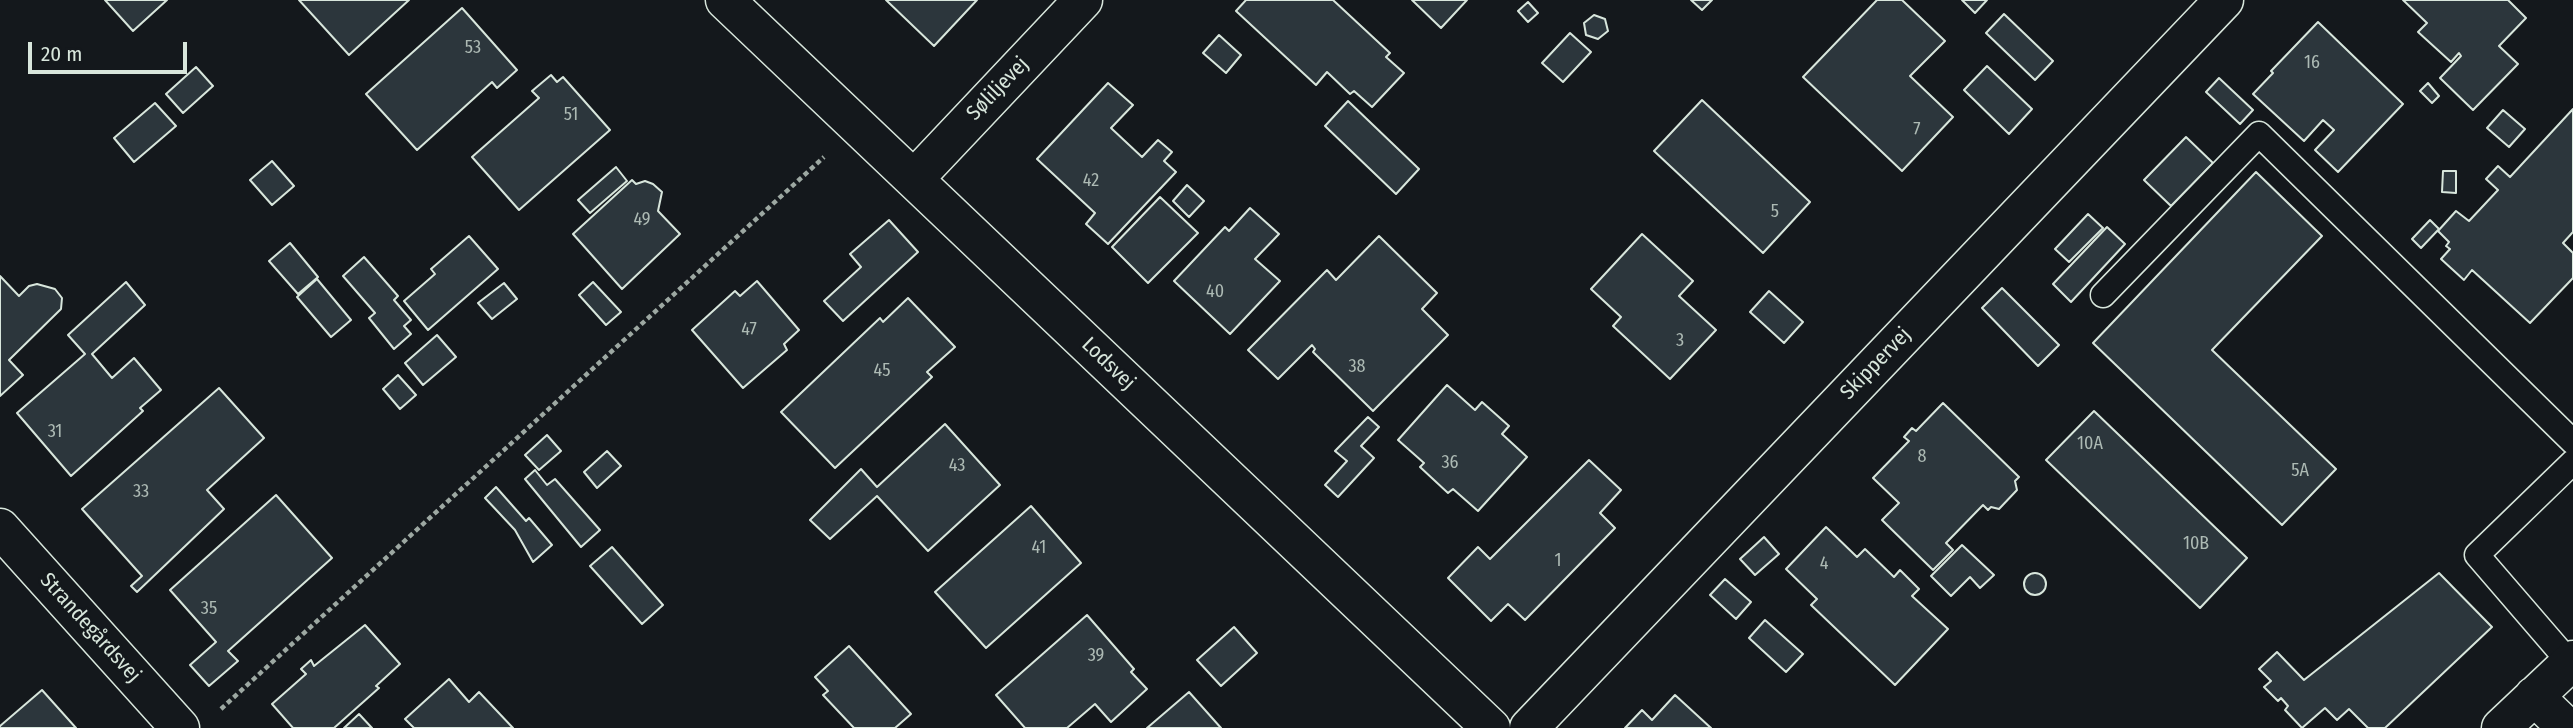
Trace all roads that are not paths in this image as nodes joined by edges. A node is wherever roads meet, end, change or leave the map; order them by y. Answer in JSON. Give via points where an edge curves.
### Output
{"nodes":[{"id":1,"x":725,"y":0,"type":"edge"},
{"id":2,"x":1083,"y":0,"type":"edge"},
{"id":3,"x":2224,"y":0,"type":"edge"},
{"id":4,"x":914,"y":179,"type":"junction"},
{"id":5,"x":2103,"y":295,"type":"dead end"},
{"id":6,"x":2573,"y":442,"type":"edge"},
{"id":7,"x":2573,"y":462,"type":"edge"},
{"id":8,"x":0,"y":528,"type":"edge"},
{"id":9,"x":2571,"y":662,"type":"edge"},
{"id":10,"x":2534,"y":696,"type":"junction"},
{"id":11,"x":180,"y":728,"type":"edge"},
{"id":12,"x":1490,"y":728,"type":"edge"},
{"id":13,"x":1529,"y":728,"type":"edge"},
{"id":14,"x":2501,"y":728,"type":"edge"},
{"id":15,"x":2567,"y":728,"type":"edge"}],
"edges":[{"from":1,"to":4,"type":"street","name":"Lodsvej"},
{"from":2,"to":4,"type":"street","name":"Søliljevej"},
{"from":3,"to":13,"type":"street","name":"Skippervej"},
{"from":4,"to":12,"type":"street","name":"Lodsvej"},
{"from":5,"to":6,"type":"lane","via":[[2259,134]]},
{"from":7,"to":9,"type":"lane","via":[[2477,555]]},
{"from":8,"to":11,"type":"street","name":"Strandegårdsvej"},
{"from":9,"to":10,"type":"street"},
{"from":10,"to":14,"type":"street"},
{"from":10,"to":15,"type":"street"}]}
